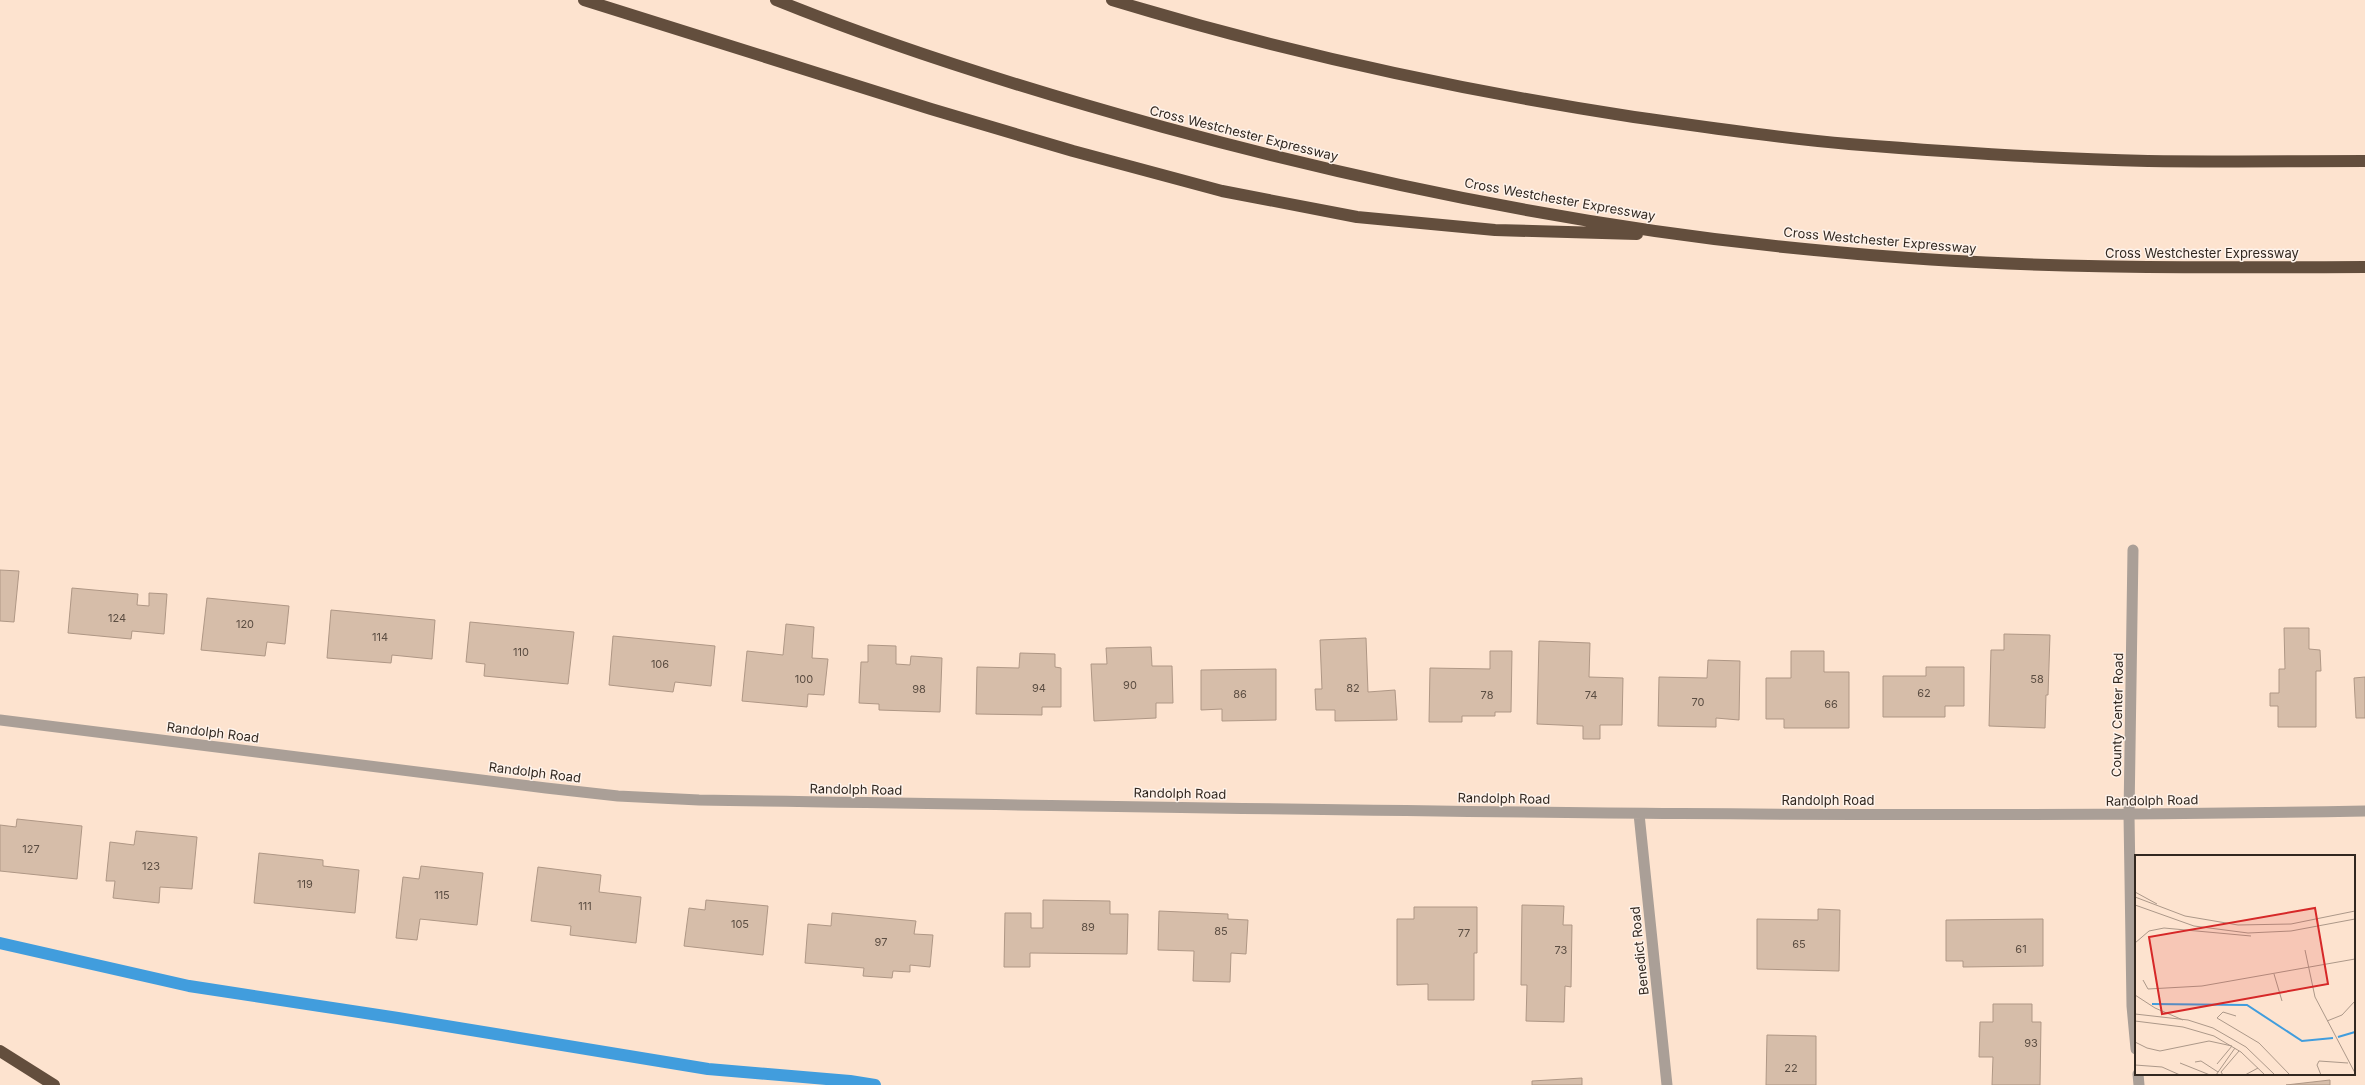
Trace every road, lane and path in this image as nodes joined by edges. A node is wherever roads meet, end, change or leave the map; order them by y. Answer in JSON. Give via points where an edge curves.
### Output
{"nodes":[{"id":1,"x":584,"y":0,"type":"edge"},
{"id":2,"x":776,"y":0,"type":"edge"},
{"id":3,"x":1112,"y":0,"type":"edge"},
{"id":4,"x":2365,"y":161,"type":"edge"},
{"id":5,"x":1688,"y":235,"type":"junction"},
{"id":6,"x":2365,"y":267,"type":"edge"},
{"id":7,"x":2133,"y":550,"type":"dead end"},
{"id":8,"x":0,"y":720,"type":"edge"},
{"id":9,"x":2365,"y":810,"type":"edge"},
{"id":10,"x":1639,"y":814,"type":"junction"},
{"id":11,"x":2129,"y":815,"type":"junction"},
{"id":12,"x":2135,"y":1038,"type":"edge"},
{"id":13,"x":0,"y":1051,"type":"edge"},
{"id":14,"x":2138,"y":1075,"type":"edge"},
{"id":15,"x":54,"y":1085,"type":"edge"},
{"id":16,"x":1667,"y":1085,"type":"edge"},
{"id":17,"x":2139,"y":1085,"type":"edge"}],
"edges":[{"from":1,"to":5,"type":"highway","via":[[931,109],[1222,191],[1357,217],[1495,230]]},
{"from":2,"to":5,"type":"highway","name":"Cross Westchester Expressway","via":[[941,61],[1087,106],[1237,147],[1386,183],[1535,211]]},
{"from":3,"to":4,"type":"highway","via":[[1264,42],[1408,76],[1554,104],[1703,127],[1845,144],[1994,155],[2147,161]]},
{"from":5,"to":6,"type":"highway","name":"Cross Westchester Expressway","via":[[1835,252],[1986,263],[2141,268]]},
{"from":7,"to":11,"type":"street","name":"County Center Road"},
{"from":8,"to":10,"type":"street","name":"Randolph Road","via":[[618,796],[699,800]]},
{"from":9,"to":11,"type":"street","name":"Randolph Road"},
{"from":10,"to":11,"type":"street","name":"Randolph Road"},
{"from":10,"to":16,"type":"street","name":"Benedict Road"},
{"from":11,"to":12,"type":"street","name":"County Center Road","via":[[2132,1006]]},
{"from":13,"to":15,"type":"highway"},
{"from":14,"to":17,"type":"street"}]}
